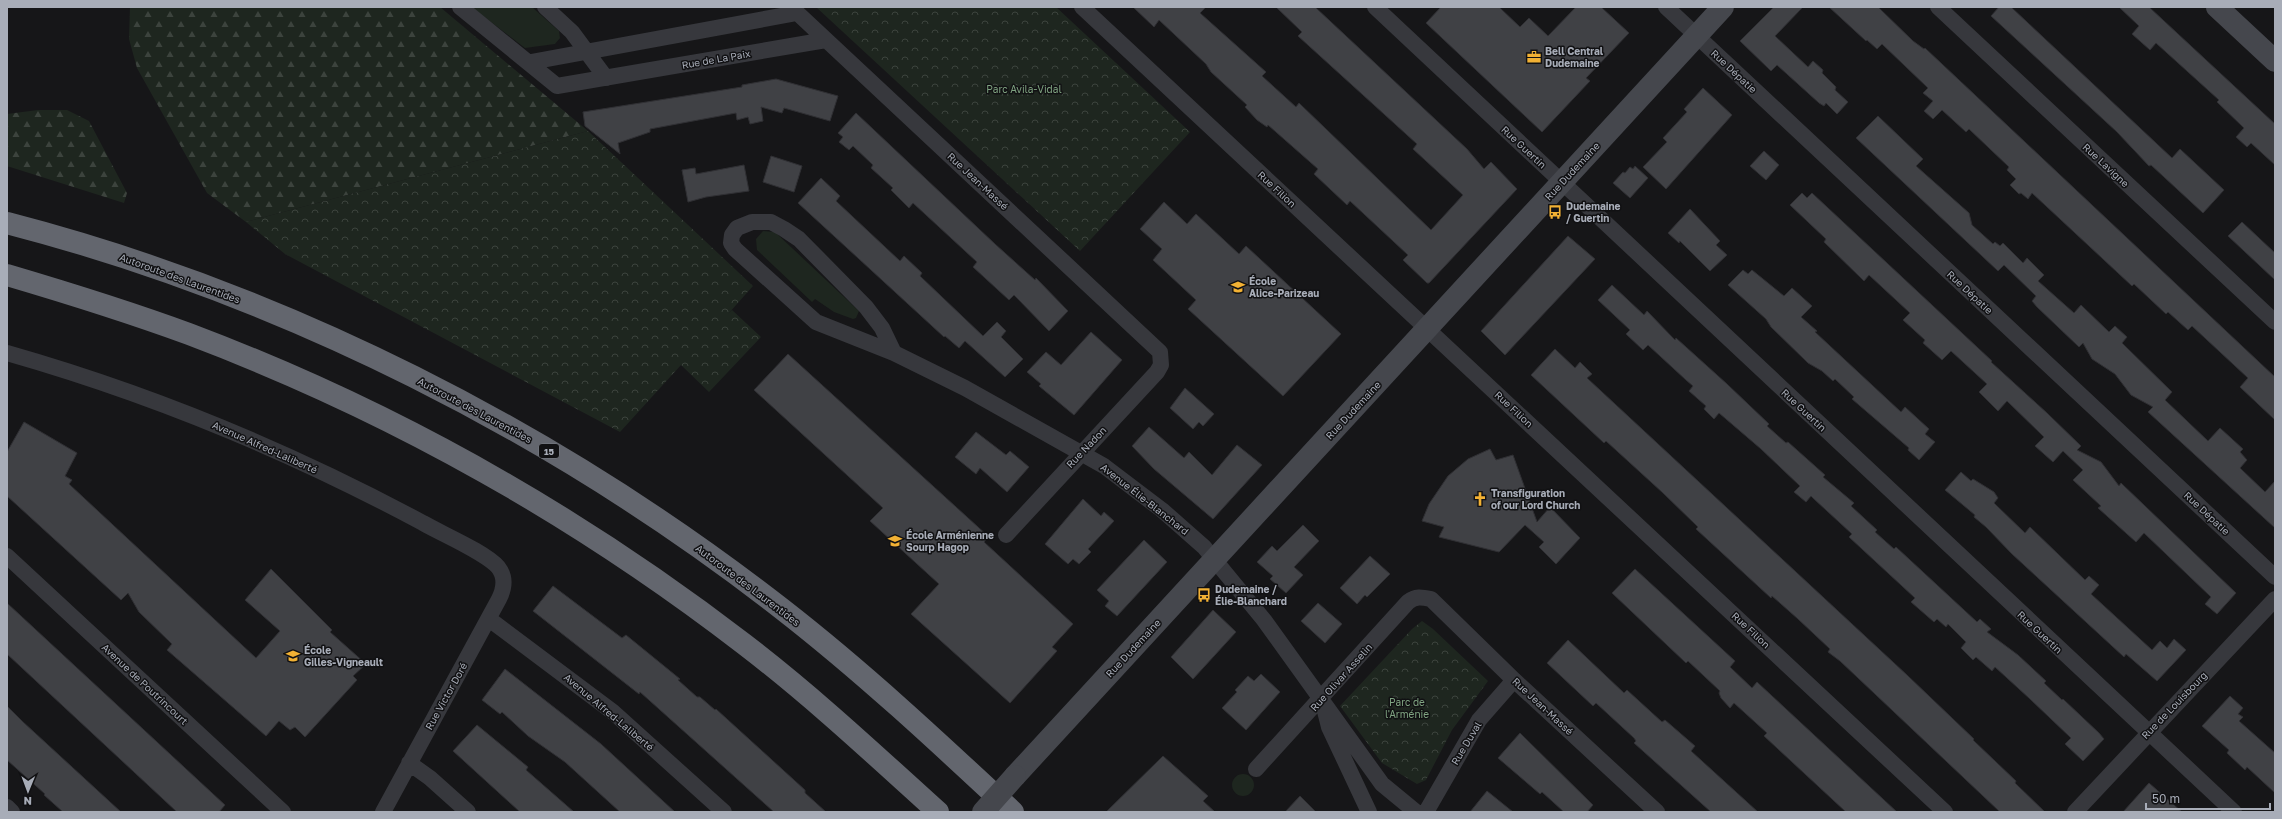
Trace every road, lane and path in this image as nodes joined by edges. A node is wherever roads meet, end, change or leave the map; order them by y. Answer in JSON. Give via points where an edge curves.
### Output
{"nodes":[{"id":1,"x":460,"y":7,"type":"edge"},
{"id":2,"x":545,"y":7,"type":"edge"},
{"id":3,"x":1082,"y":7,"type":"edge"},
{"id":4,"x":1375,"y":7,"type":"edge"},
{"id":5,"x":1666,"y":7,"type":"edge"},
{"id":6,"x":1723,"y":7,"type":"edge"},
{"id":7,"x":1938,"y":7,"type":"edge"},
{"id":8,"x":2217,"y":7,"type":"edge"},
{"id":9,"x":794,"y":10,"type":"edge"},
{"id":10,"x":1697,"y":36,"type":"junction"},
{"id":11,"x":826,"y":40,"type":"junction"},
{"id":12,"x":588,"y":52,"type":"junction"},
{"id":13,"x":2275,"y":60,"type":"edge"},
{"id":14,"x":531,"y":62,"type":"junction"},
{"id":15,"x":606,"y":78,"type":"junction"},
{"id":16,"x":1562,"y":182,"type":"junction"},
{"id":17,"x":7,"y":223,"type":"edge"},
{"id":18,"x":7,"y":276,"type":"edge"},
{"id":19,"x":2275,"y":322,"type":"edge"},
{"id":20,"x":1428,"y":328,"type":"junction"},
{"id":21,"x":7,"y":353,"type":"edge"},
{"id":22,"x":894,"y":353,"type":"junction"},
{"id":23,"x":1162,"y":358,"type":"joint"},
{"id":24,"x":1081,"y":454,"type":"junction"},
{"id":25,"x":1006,"y":535,"type":"dead end"},
{"id":26,"x":7,"y":556,"type":"edge"},
{"id":27,"x":1214,"y":560,"type":"junction"},
{"id":28,"x":2275,"y":577,"type":"edge"},
{"id":29,"x":503,"y":578,"type":"joint"},
{"id":30,"x":1431,"y":598,"type":"joint"},
{"id":31,"x":2275,"y":599,"type":"edge"},
{"id":32,"x":489,"y":619,"type":"junction"},
{"id":33,"x":1514,"y":680,"type":"junction"},
{"id":34,"x":1322,"y":697,"type":"junction"},
{"id":35,"x":2148,"y":733,"type":"junction"},
{"id":36,"x":409,"y":763,"type":"junction"},
{"id":37,"x":1256,"y":769,"type":"dead end"},
{"id":38,"x":7,"y":807,"type":"edge"},
{"id":39,"x":12,"y":812,"type":"edge"},
{"id":40,"x":283,"y":812,"type":"edge"},
{"id":41,"x":383,"y":812,"type":"edge"},
{"id":42,"x":468,"y":812,"type":"edge"},
{"id":43,"x":724,"y":812,"type":"edge"},
{"id":44,"x":938,"y":812,"type":"edge"},
{"id":45,"x":983,"y":812,"type":"edge"},
{"id":46,"x":1013,"y":812,"type":"edge"},
{"id":47,"x":1368,"y":812,"type":"edge"},
{"id":48,"x":1416,"y":812,"type":"edge"},
{"id":49,"x":1426,"y":812,"type":"edge"},
{"id":50,"x":1657,"y":812,"type":"edge"},
{"id":51,"x":1945,"y":812,"type":"edge"},
{"id":52,"x":2075,"y":812,"type":"edge"},
{"id":53,"x":2234,"y":812,"type":"edge"}],
"edges":[{"from":1,"to":14,"type":"street","name":"Rue de La Paix"},
{"from":2,"to":12,"type":"street","via":[[572,32]]},
{"from":3,"to":20,"type":"street","name":"Rue Filion"},
{"from":4,"to":16,"type":"street","name":"Rue Guertin"},
{"from":5,"to":10,"type":"street","name":"Rue Dépatie"},
{"from":6,"to":10,"type":"street","name":"Rue Dudemaine"},
{"from":7,"to":19,"type":"street","name":"Rue Lavigne"},
{"from":8,"to":13,"type":"street"},
{"from":9,"to":11,"type":"street","name":"Rue Jean-Massé"},
{"from":9,"to":12,"type":"street"},
{"from":10,"to":16,"type":"street","name":"Rue Dudemaine"},
{"from":10,"to":28,"type":"street","name":"Rue Dépatie"},
{"from":11,"to":15,"type":"street","name":"Rue de La Paix"},
{"from":11,"to":23,"type":"street","name":"Rue Jean-Massé","via":[[1088,283],[1154,346]]},
{"from":12,"to":14,"type":"street"},
{"from":12,"to":15,"type":"street"},
{"from":14,"to":15,"type":"street","name":"Rue de La Paix","via":[[558,86]]},
{"from":16,"to":20,"type":"street","name":"Rue Dudemaine"},
{"from":16,"to":35,"type":"street","name":"Rue Guertin"},
{"from":17,"to":46,"type":"highway","name":"Autoroute des Laurentides","number":"15","via":[[117,256],[246,302],[391,366],[529,439],[684,536],[777,605],[876,686]]},
{"from":18,"to":44,"type":"highway","via":[[160,324],[258,362],[399,426],[497,479],[600,542],[709,618],[813,700]]},
{"from":20,"to":27,"type":"street","name":"Rue Dudemaine"},
{"from":20,"to":51,"type":"street","name":"Rue Filion"},
{"from":21,"to":29,"type":"street","name":"Avenue Alfred-Laliberté","via":[[116,387],[288,456],[372,496],[483,556],[499,568]]},
{"from":22,"to":22,"type":"street","name":"Avenue Élie-Blanchard","via":[[882,328],[866,307],[799,239],[771,222],[752,222],[738,228],[732,235],[731,243],[735,249],[816,322]]},
{"from":22,"to":24,"type":"street","name":"Avenue Élie-Blanchard","via":[[965,388]]},
{"from":23,"to":24,"type":"street","name":"Rue Nadon","via":[[1158,372]]},
{"from":24,"to":25,"type":"street","name":"Rue Nadon"},
{"from":24,"to":27,"type":"street","name":"Avenue Élie-Blanchard","via":[[1104,466],[1162,510],[1199,542]]},
{"from":26,"to":40,"type":"street","name":"Avenue de Poutrincourt"},
{"from":27,"to":34,"type":"street","name":"Avenue Élie-Blanchard","via":[[1264,620]]},
{"from":27,"to":45,"type":"street","name":"Rue Dudemaine","bridge":true},
{"from":29,"to":32,"type":"street","name":"Rue Victor Doré","via":[[501,594]]},
{"from":30,"to":33,"type":"street","name":"Rue Jean-Massé"},
{"from":30,"to":34,"type":"street","name":"Rue Olivar Asselin","via":[[1417,597],[1408,602]]},
{"from":31,"to":35,"type":"street","name":"Rue de Louisbourg"},
{"from":32,"to":36,"type":"street","name":"Rue Victor Doré"},
{"from":32,"to":43,"type":"street","name":"Avenue Alfred-Laliberté","via":[[613,712]]},
{"from":33,"to":49,"type":"street","name":"Rue Duval","via":[[1479,720]]},
{"from":33,"to":50,"type":"street","name":"Rue Jean-Massé"},
{"from":34,"to":37,"type":"street","name":"Rue Olivar Asselin"},
{"from":34,"to":47,"type":"street","name":"Avenue Élie-Blanchard","via":[[1329,727]]},
{"from":34,"to":48,"type":"street","name":"Avenue Élie-Blanchard","via":[[1382,784]]},
{"from":35,"to":52,"type":"street","name":"Rue de Louisbourg"},
{"from":35,"to":53,"type":"street","name":"Rue Guertin"},
{"from":36,"to":41,"type":"street","name":"Rue Victor Doré"},
{"from":36,"to":42,"type":"street"},
{"from":38,"to":39,"type":"street"}]}
